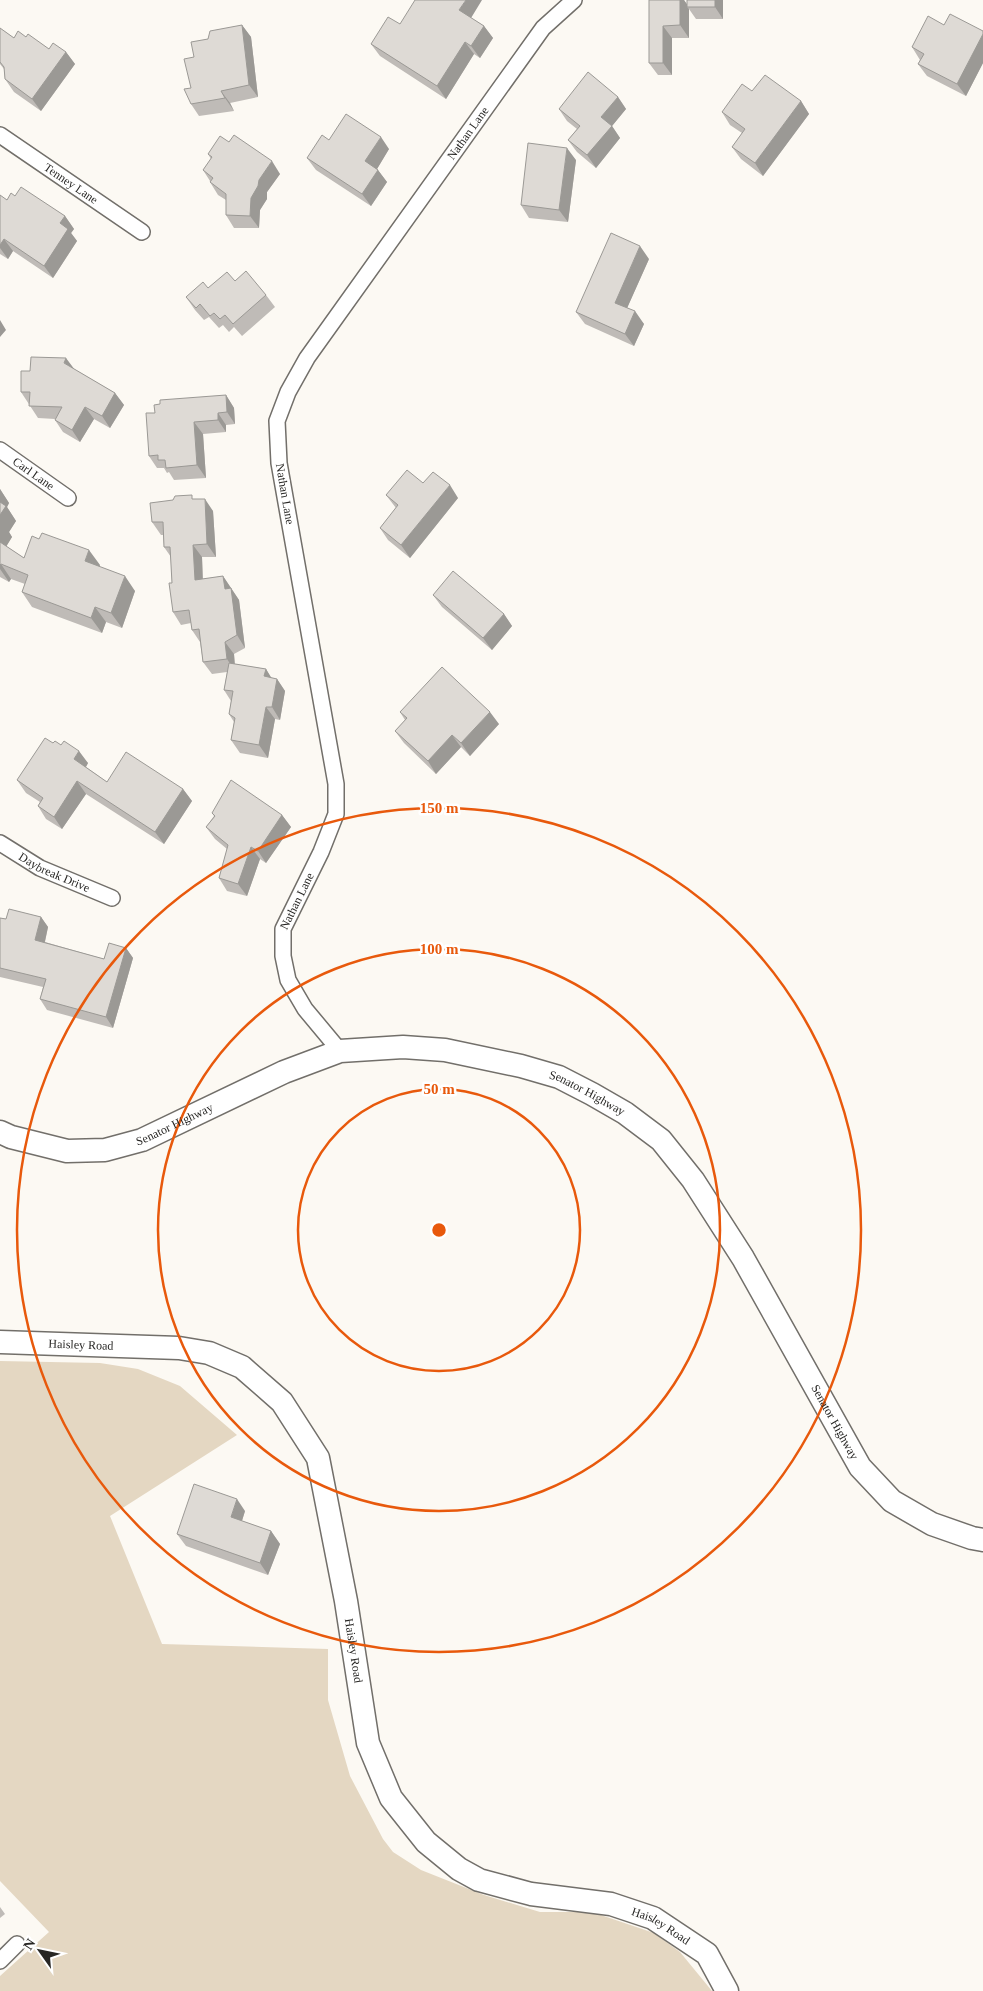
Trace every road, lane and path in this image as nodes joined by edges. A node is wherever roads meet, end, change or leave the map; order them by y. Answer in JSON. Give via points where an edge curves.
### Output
{"nodes":[{"id":1,"x":574,"y":0,"type":"edge"},
{"id":2,"x":0,"y":135,"type":"edge"},
{"id":3,"x":142,"y":232,"type":"dead end"},
{"id":4,"x":0,"y":450,"type":"edge"},
{"id":5,"x":68,"y":498,"type":"dead end"},
{"id":6,"x":0,"y":843,"type":"edge"},
{"id":7,"x":112,"y":898,"type":"dead end"},
{"id":8,"x":340,"y":1051,"type":"junction"},
{"id":9,"x":0,"y":1132,"type":"edge"},
{"id":10,"x":0,"y":1342,"type":"edge"},
{"id":11,"x":983,"y":1540,"type":"edge"},
{"id":12,"x":18,"y":1944,"type":"dead end"},
{"id":13,"x":0,"y":1961,"type":"edge"},
{"id":14,"x":727,"y":1991,"type":"edge"}],
"edges":[{"from":1,"to":8,"type":"street","name":"Nathan Lane","via":[[543,28],[307,358],[288,392],[277,421],[279,462],[336,784],[336,814],[284,929],[283,956],[288,980],[305,1009]]},
{"from":2,"to":3,"type":"street","name":"Tenney Lane"},
{"from":4,"to":5,"type":"street","name":"Carl Lane"},
{"from":6,"to":7,"type":"street","name":"Daybreak Drive","via":[[40,868]]},
{"from":8,"to":9,"type":"street","name":"Senator Highway","via":[[284,1072],[142,1140],[105,1150],[67,1151]]},
{"from":8,"to":11,"type":"street","name":"Senator Highway","via":[[403,1047],[445,1050],[521,1066],[592,1094],[661,1140],[693,1180],[743,1258],[860,1467],[892,1501],[932,1524]]},
{"from":10,"to":14,"type":"street","name":"Haisley Road","via":[[179,1348],[209,1352],[242,1367],[282,1402],[318,1458],[346,1602],[368,1744],[391,1798],[426,1842],[459,1869],[479,1880],[531,1894],[611,1904],[653,1918],[707,1954]]},
{"from":12,"to":13,"type":"street"}]}
